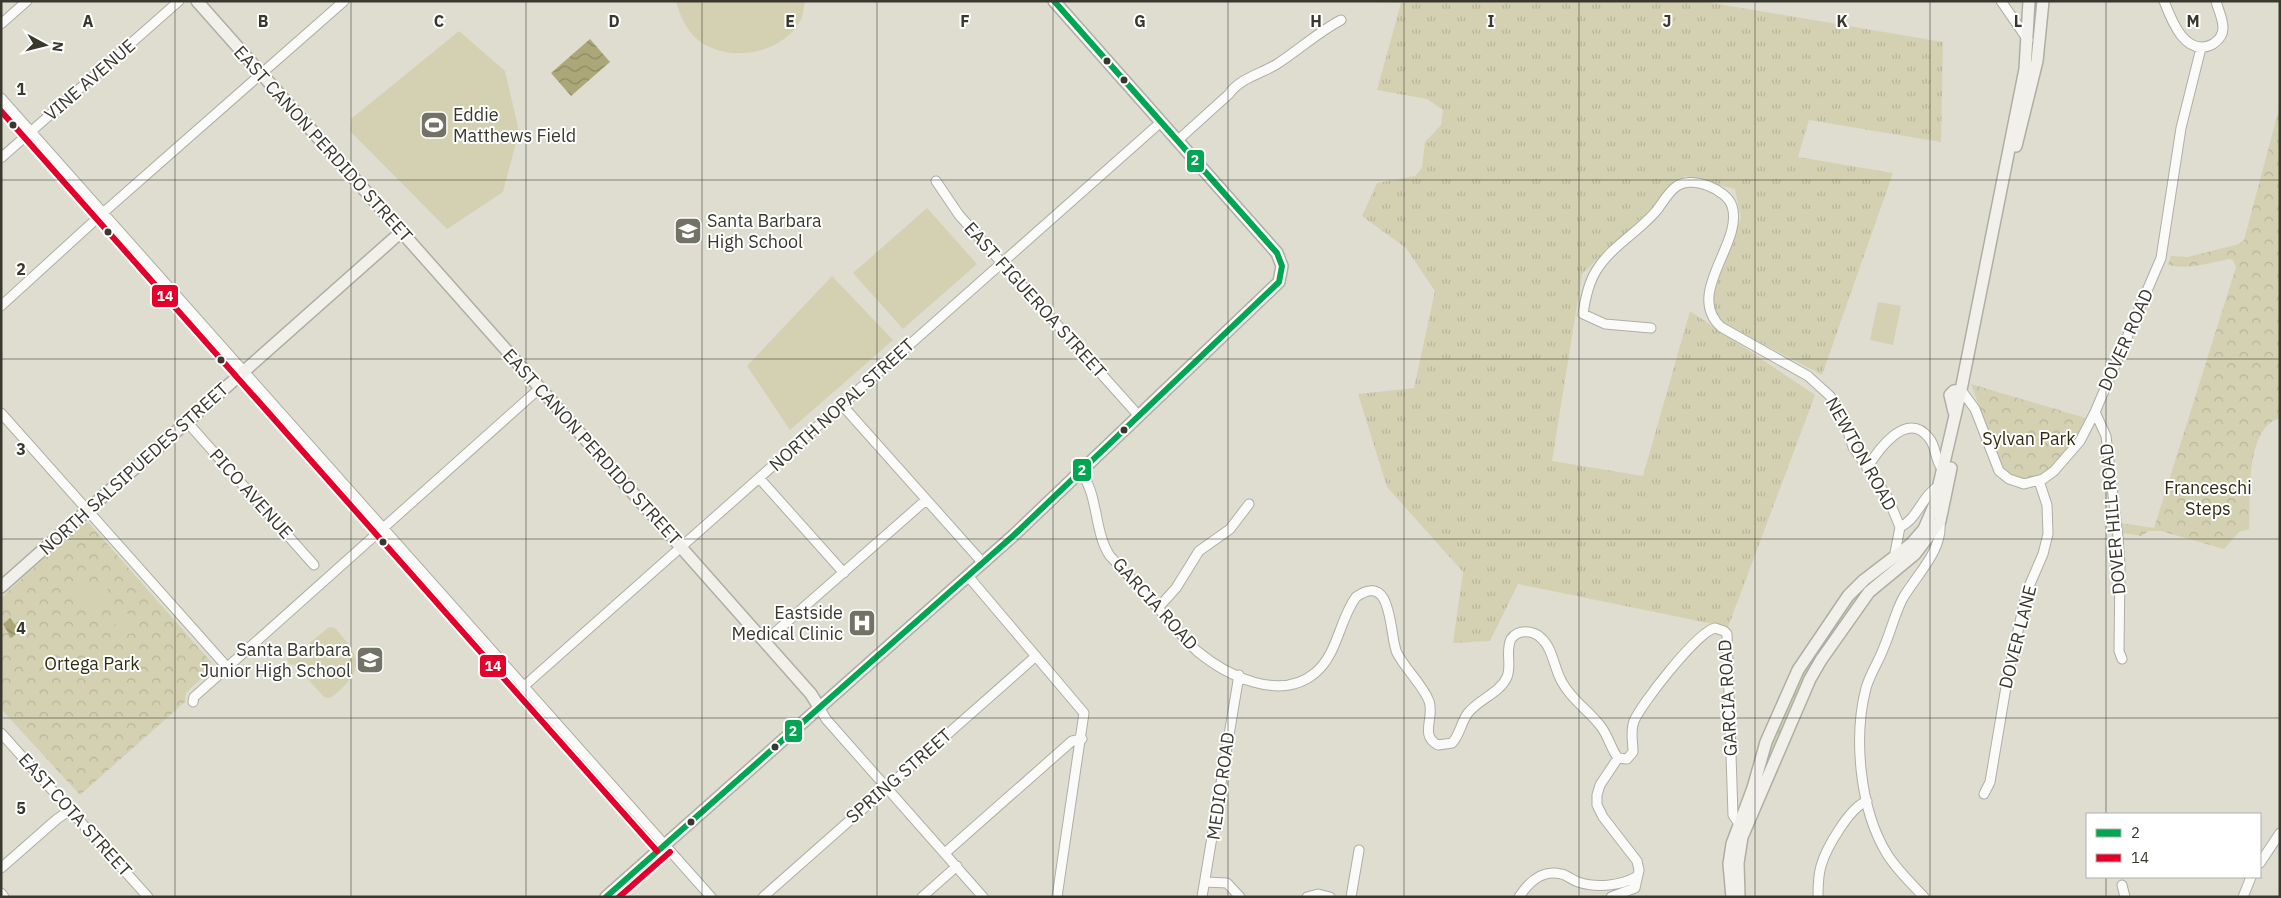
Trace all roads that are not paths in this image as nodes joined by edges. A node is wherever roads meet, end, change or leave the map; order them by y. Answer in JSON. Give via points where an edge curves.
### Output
{"nodes":[{"id":1,"x":27,"y":1,"type":"edge"},
{"id":2,"x":179,"y":1,"type":"edge"},
{"id":3,"x":196,"y":1,"type":"edge"},
{"id":4,"x":344,"y":1,"type":"edge"},
{"id":5,"x":1054,"y":1,"type":"edge"},
{"id":6,"x":2001,"y":1,"type":"edge"},
{"id":7,"x":2029,"y":1,"type":"edge"},
{"id":8,"x":2043,"y":1,"type":"edge"},
{"id":9,"x":2164,"y":1,"type":"edge"},
{"id":10,"x":2216,"y":1,"type":"edge"},
{"id":11,"x":1341,"y":20,"type":"dead end"},
{"id":12,"x":1,"y":24,"type":"edge"},
{"id":13,"x":2028,"y":40,"type":"junction"},
{"id":14,"x":2201,"y":48,"type":"junction"},
{"id":15,"x":262,"y":75,"type":"junction"},
{"id":16,"x":1,"y":98,"type":"edge"},
{"id":17,"x":1161,"y":122,"type":"junction"},
{"id":18,"x":31,"y":131,"type":"junction"},
{"id":19,"x":1177,"y":141,"type":"junction"},
{"id":20,"x":1,"y":158,"type":"edge"},
{"id":21,"x":2004,"y":178,"type":"junction"},
{"id":22,"x":936,"y":181,"type":"dead end"},
{"id":23,"x":104,"y":212,"type":"junction"},
{"id":24,"x":401,"y":232,"type":"junction"},
{"id":25,"x":1002,"y":263,"type":"junction"},
{"id":26,"x":1,"y":306,"type":"edge"},
{"id":27,"x":1651,"y":328,"type":"dead end"},
{"id":28,"x":244,"y":371,"type":"junction"},
{"id":29,"x":540,"y":388,"type":"junction"},
{"id":30,"x":1961,"y":390,"type":"junction"},
{"id":31,"x":842,"y":405,"type":"junction"},
{"id":32,"x":2096,"y":412,"type":"junction"},
{"id":33,"x":1,"y":413,"type":"edge"},
{"id":34,"x":1139,"y":416,"type":"junction"},
{"id":35,"x":187,"y":422,"type":"junction"},
{"id":36,"x":1867,"y":468,"type":"junction"},
{"id":37,"x":1943,"y":470,"type":"junction"},
{"id":38,"x":1079,"y":471,"type":"junction"},
{"id":39,"x":760,"y":479,"type":"junction"},
{"id":40,"x":2039,"y":481,"type":"junction"},
{"id":41,"x":1939,"y":486,"type":"junction"},
{"id":42,"x":926,"y":500,"type":"junction"},
{"id":43,"x":1249,"y":504,"type":"dead end"},
{"id":44,"x":87,"y":510,"type":"junction"},
{"id":45,"x":1940,"y":521,"type":"junction"},
{"id":46,"x":1900,"y":527,"type":"junction"},
{"id":47,"x":384,"y":528,"type":"junction"},
{"id":48,"x":681,"y":547,"type":"junction"},
{"id":49,"x":1894,"y":558,"type":"junction"},
{"id":50,"x":982,"y":562,"type":"junction"},
{"id":51,"x":314,"y":565,"type":"dead end"},
{"id":52,"x":844,"y":573,"type":"junction"},
{"id":53,"x":968,"y":576,"type":"junction"},
{"id":54,"x":1,"y":587,"type":"edge"},
{"id":55,"x":1158,"y":608,"type":"junction"},
{"id":56,"x":764,"y":642,"type":"junction"},
{"id":57,"x":1036,"y":656,"type":"junction"},
{"id":58,"x":2122,"y":659,"type":"dead end"},
{"id":59,"x":227,"y":667,"type":"junction"},
{"id":60,"x":1239,"y":675,"type":"junction"},
{"id":61,"x":523,"y":687,"type":"junction"},
{"id":62,"x":193,"y":702,"type":"dead end"},
{"id":63,"x":819,"y":706,"type":"junction"},
{"id":64,"x":1,"y":733,"type":"edge"},
{"id":65,"x":1082,"y":739,"type":"junction"},
{"id":66,"x":1618,"y":758,"type":"junction"},
{"id":67,"x":886,"y":788,"type":"junction"},
{"id":68,"x":1984,"y":794,"type":"dead end"},
{"id":69,"x":1867,"y":801,"type":"junction"},
{"id":70,"x":70,"y":810,"type":"junction"},
{"id":71,"x":1739,"y":824,"type":"junction"},
{"id":72,"x":2280,"y":833,"type":"edge"},
{"id":73,"x":664,"y":845,"type":"junction"},
{"id":74,"x":1359,"y":850,"type":"dead end"},
{"id":75,"x":945,"y":853,"type":"junction"},
{"id":76,"x":2261,"y":861,"type":"edge"},
{"id":77,"x":956,"y":866,"type":"junction"},
{"id":78,"x":1,"y":868,"type":"edge"},
{"id":79,"x":1636,"y":877,"type":"junction"},
{"id":80,"x":2252,"y":878,"type":"edge"},
{"id":81,"x":1206,"y":882,"type":"junction"},
{"id":82,"x":2122,"y":885,"type":"dead end"},
{"id":83,"x":1,"y":893,"type":"edge"},
{"id":84,"x":4,"y":897,"type":"edge"},
{"id":85,"x":148,"y":897,"type":"edge"},
{"id":86,"x":606,"y":897,"type":"edge"},
{"id":87,"x":710,"y":897,"type":"edge"},
{"id":88,"x":763,"y":897,"type":"edge"},
{"id":89,"x":922,"y":897,"type":"edge"},
{"id":90,"x":983,"y":897,"type":"edge"},
{"id":91,"x":1057,"y":897,"type":"edge"},
{"id":92,"x":1202,"y":897,"type":"edge"},
{"id":93,"x":1240,"y":897,"type":"edge"},
{"id":94,"x":1307,"y":897,"type":"edge"},
{"id":95,"x":1330,"y":897,"type":"edge"},
{"id":96,"x":1350,"y":897,"type":"edge"},
{"id":97,"x":1519,"y":897,"type":"edge"},
{"id":98,"x":1611,"y":897,"type":"edge"},
{"id":99,"x":1732,"y":897,"type":"edge"},
{"id":100,"x":1740,"y":897,"type":"edge"},
{"id":101,"x":1818,"y":897,"type":"edge"},
{"id":102,"x":1924,"y":897,"type":"edge"},
{"id":103,"x":2125,"y":897,"type":"edge"},
{"id":104,"x":2244,"y":897,"type":"edge"}],
"edges":[{"from":1,"to":12,"type":"street"},
{"from":2,"to":18,"type":"street","name":"VINE AVENUE"},
{"from":3,"to":15,"type":"street","name":"EAST CANON PERDIDO STREET"},
{"from":4,"to":15,"type":"street"},
{"from":5,"to":17,"type":"street"},
{"from":6,"to":13,"type":"street"},
{"from":7,"to":13,"type":"street"},
{"from":8,"to":21,"type":"street","via":[[2034,77],[2022,127]]},
{"from":9,"to":14,"type":"street","via":[[2184,39]]},
{"from":10,"to":14,"type":"street","via":[[2222,35],[2216,42]]},
{"from":11,"to":19,"type":"street","via":[[1323,29],[1277,64],[1234,86]]},
{"from":13,"to":21,"type":"street"},
{"from":14,"to":32,"type":"street","name":"DOVER ROAD","via":[[2181,128],[2161,258]]},
{"from":15,"to":23,"type":"street"},
{"from":15,"to":24,"type":"street","name":"EAST CANON PERDIDO STREET"},
{"from":16,"to":18,"type":"street"},
{"from":17,"to":19,"type":"street"},
{"from":17,"to":25,"type":"street","name":"NORTH NOPAL STREET"},
{"from":18,"to":20,"type":"street","name":"VINE AVENUE"},
{"from":18,"to":23,"type":"street"},
{"from":19,"to":34,"type":"street","via":[[1277,253],[1281,278]]},
{"from":21,"to":30,"type":"street"},
{"from":22,"to":25,"type":"street","name":"EAST FIGUEROA STREET","via":[[959,215]]},
{"from":23,"to":26,"type":"street"},
{"from":23,"to":28,"type":"street"},
{"from":24,"to":28,"type":"street","name":"NORTH SALSIPUEDES STREET"},
{"from":24,"to":29,"type":"street","name":"EAST CANON PERDIDO STREET"},
{"from":25,"to":31,"type":"street","name":"NORTH NOPAL STREET"},
{"from":25,"to":34,"type":"street","name":"EAST FIGUEROA STREET"},
{"from":27,"to":36,"type":"street","name":"NEWTON ROAD","via":[[1605,324],[1583,314],[1591,281],[1606,257],[1642,227],[1677,186],[1690,183],[1713,188],[1725,195],[1733,213],[1732,228],[1709,292],[1712,316],[1721,327],[1808,376],[1824,389],[1841,410],[1853,447]]},
{"from":28,"to":35,"type":"street","name":"NORTH SALSIPUEDES STREET"},
{"from":28,"to":47,"type":"street"},
{"from":29,"to":47,"type":"street"},
{"from":29,"to":48,"type":"street","name":"EAST CANON PERDIDO STREET"},
{"from":30,"to":37,"type":"street"},
{"from":30,"to":40,"type":"street","via":[[1975,409],[2001,474],[2019,483]]},
{"from":30,"to":45,"type":"street","via":[[1962,408]]},
{"from":31,"to":39,"type":"street","name":"NORTH NOPAL STREET"},
{"from":31,"to":42,"type":"street"},
{"from":32,"to":40,"type":"street","name":"DOVER ROAD","via":[[2076,446],[2054,471]]},
{"from":32,"to":58,"type":"street","name":"DOVER HILL ROAD","via":[[2106,436],[2118,538],[2119,651]]},
{"from":33,"to":44,"type":"street"},
{"from":34,"to":38,"type":"street"},
{"from":35,"to":44,"type":"street","name":"NORTH SALSIPUEDES STREET"},
{"from":35,"to":51,"type":"street","name":"PICO AVENUE"},
{"from":36,"to":37,"type":"street","via":[[1891,437],[1910,428],[1928,436]]},
{"from":36,"to":46,"type":"street","name":"NEWTON ROAD","via":[[1888,498]]},
{"from":37,"to":41,"type":"street"},
{"from":38,"to":50,"type":"street"},
{"from":38,"to":55,"type":"street","name":"GARCIA ROAD","via":[[1088,480],[1107,551]]},
{"from":39,"to":48,"type":"street","name":"NORTH NOPAL STREET"},
{"from":39,"to":52,"type":"street"},
{"from":40,"to":68,"type":"street","name":"DOVER LANE","via":[[2048,512],[2047,541],[2027,591],[2005,690],[1992,773]]},
{"from":41,"to":46,"type":"street","name":"NEWTON ROAD"},
{"from":41,"to":49,"type":"street","via":[[1924,529],[1909,547]]},
{"from":42,"to":50,"type":"street"},
{"from":42,"to":52,"type":"street"},
{"from":43,"to":55,"type":"street","via":[[1230,529],[1199,551],[1176,588]]},
{"from":44,"to":54,"type":"street","name":"NORTH SALSIPUEDES STREET"},
{"from":44,"to":59,"type":"street"},
{"from":45,"to":69,"type":"street","via":[[1939,542],[1900,604],[1866,687],[1860,740]]},
{"from":45,"to":100,"type":"street","via":[[1915,554],[1869,592],[1814,673],[1742,837],[1738,857]]},
{"from":46,"to":49,"type":"street","name":"NEWTON ROAD"},
{"from":47,"to":59,"type":"street"},
{"from":47,"to":61,"type":"street"},
{"from":48,"to":56,"type":"street","name":"EAST CANON PERDIDO STREET"},
{"from":48,"to":61,"type":"street","name":"NORTH NOPAL STREET"},
{"from":49,"to":71,"type":"street","via":[[1848,596],[1802,662],[1769,733]]},
{"from":50,"to":53,"type":"street"},
{"from":52,"to":56,"type":"street"},
{"from":53,"to":57,"type":"street"},
{"from":53,"to":63,"type":"street"},
{"from":55,"to":60,"type":"street","name":"GARCIA ROAD","via":[[1195,649]]},
{"from":56,"to":63,"type":"street","name":"EAST CANON PERDIDO STREET"},
{"from":57,"to":65,"type":"street","via":[[1082,708],[1085,718]]},
{"from":57,"to":67,"type":"street","name":"SPRING STREET"},
{"from":59,"to":62,"type":"street","via":[[194,697]]},
{"from":60,"to":66,"type":"street","name":"GARCIA ROAD","via":[[1272,686],[1306,679],[1327,660],[1356,597],[1365,592],[1375,592],[1388,606],[1398,654],[1428,699],[1428,735],[1434,743],[1443,746],[1452,743],[1475,704],[1505,680],[1509,671],[1510,642],[1517,634],[1527,631],[1545,641],[1563,685],[1603,729]]},
{"from":60,"to":81,"type":"street","name":"MEDIO ROAD"},
{"from":61,"to":73,"type":"street"},
{"from":63,"to":67,"type":"street","name":"EAST CANON PERDIDO STREET","via":[[826,719]]},
{"from":63,"to":73,"type":"street"},
{"from":64,"to":70,"type":"street","name":"EAST COTA STREET"},
{"from":65,"to":75,"type":"street","via":[[1072,741]]},
{"from":65,"to":91,"type":"street"},
{"from":66,"to":71,"type":"street","name":"GARCIA ROAD","via":[[1623,760],[1631,756],[1631,734],[1637,716],[1682,656],[1707,631],[1722,629],[1728,634],[1733,815]]},
{"from":66,"to":79,"type":"street","via":[[1600,785],[1597,805],[1637,861]]},
{"from":67,"to":75,"type":"street","name":"EAST CANON PERDIDO STREET"},
{"from":67,"to":88,"type":"street","name":"SPRING STREET"},
{"from":69,"to":101,"type":"street","via":[[1851,812],[1824,858],[1819,872]]},
{"from":69,"to":102,"type":"street","via":[[1886,853]]},
{"from":70,"to":78,"type":"street"},
{"from":70,"to":85,"type":"street","name":"EAST COTA STREET"},
{"from":71,"to":99,"type":"street","via":[[1730,854]]},
{"from":72,"to":76,"type":"street"},
{"from":73,"to":86,"type":"street"},
{"from":73,"to":87,"type":"street"},
{"from":74,"to":96,"type":"street"},
{"from":75,"to":77,"type":"street","name":"EAST CANON PERDIDO STREET"},
{"from":77,"to":89,"type":"street"},
{"from":77,"to":90,"type":"street","name":"EAST CANON PERDIDO STREET"},
{"from":79,"to":97,"type":"street","via":[[1617,884],[1588,884],[1560,874],[1550,874],[1531,881]]},
{"from":79,"to":98,"type":"street","via":[[1635,888]]},
{"from":80,"to":104,"type":"street"},
{"from":81,"to":92,"type":"street","name":"MEDIO ROAD"},
{"from":81,"to":93,"type":"street","via":[[1227,883]]},
{"from":82,"to":103,"type":"street"},
{"from":83,"to":84,"type":"street"},
{"from":94,"to":95,"type":"street","via":[[1318,894]]}]}
